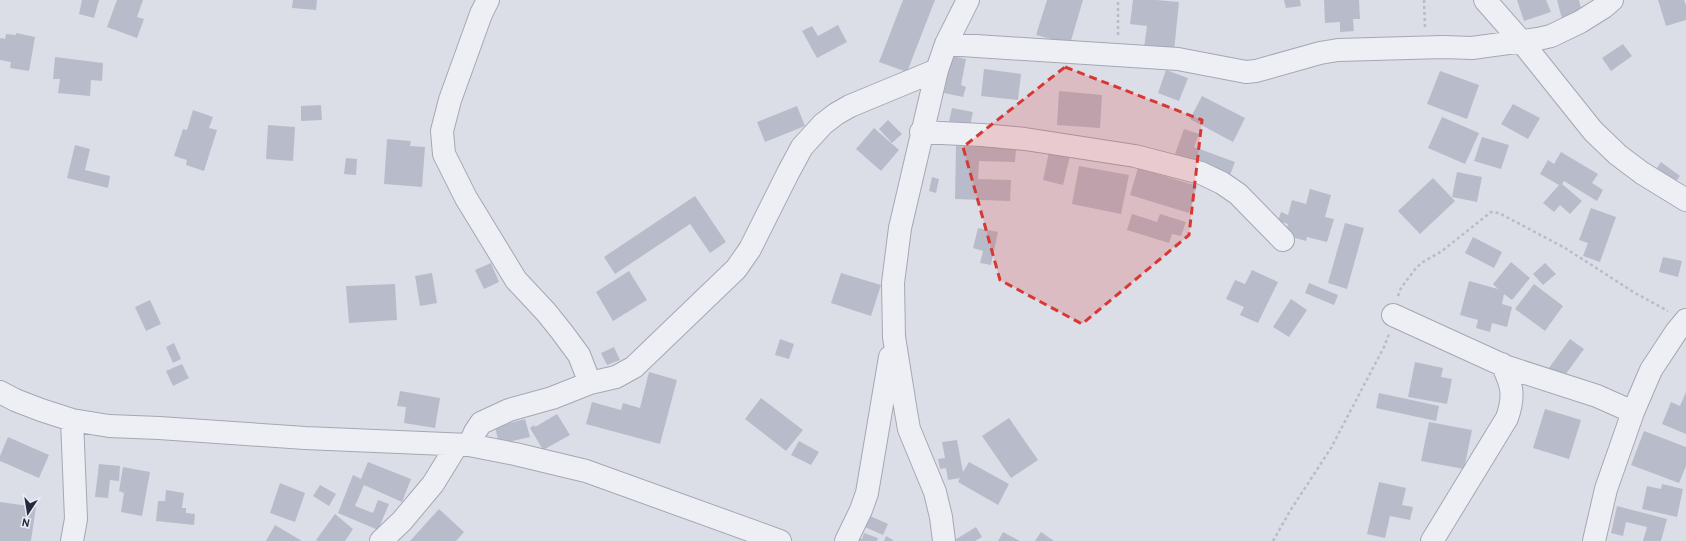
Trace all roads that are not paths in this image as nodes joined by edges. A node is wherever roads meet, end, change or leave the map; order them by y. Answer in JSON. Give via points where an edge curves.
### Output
{"nodes":[{"id":1,"x":488,"y":0,"type":"edge"},
{"id":2,"x":968,"y":0,"type":"edge"},
{"id":3,"x":1485,"y":0,"type":"edge"},
{"id":4,"x":1612,"y":0,"type":"edge"},
{"id":5,"x":1521,"y":41,"type":"junction"},
{"id":6,"x":946,"y":44,"type":"junction"},
{"id":7,"x":937,"y":70,"type":"junction"},
{"id":8,"x":921,"y":132,"type":"junction"},
{"id":9,"x":1686,"y":200,"type":"edge"},
{"id":10,"x":1283,"y":240,"type":"dead end"},
{"id":11,"x":1393,"y":315,"type":"dead end"},
{"id":12,"x":1686,"y":320,"type":"edge"},
{"id":13,"x":894,"y":337,"type":"junction"},
{"id":14,"x":1502,"y":364,"type":"junction"},
{"id":15,"x":590,"y":383,"type":"junction"},
{"id":16,"x":0,"y":392,"type":"edge"},
{"id":17,"x":1633,"y":412,"type":"junction"},
{"id":18,"x":72,"y":420,"type":"junction"},
{"id":19,"x":463,"y":445,"type":"junction"},
{"id":20,"x":72,"y":541,"type":"edge"},
{"id":21,"x":381,"y":541,"type":"edge"},
{"id":22,"x":780,"y":541,"type":"edge"},
{"id":23,"x":846,"y":541,"type":"edge"},
{"id":24,"x":944,"y":541,"type":"edge"},
{"id":25,"x":1432,"y":541,"type":"edge"},
{"id":26,"x":1594,"y":541,"type":"edge"}],
"edges":[{"from":1,"to":15,"type":"street","via":[[450,100],[442,131],[444,154],[466,198],[516,280],[546,312],[579,355]]},
{"from":2,"to":6,"type":"street"},
{"from":3,"to":5,"type":"street"},
{"from":4,"to":5,"type":"street","via":[[1580,22],[1551,36]]},
{"from":5,"to":6,"type":"street","via":[[1472,48],[1338,50],[1264,70],[1246,72],[1178,59]]},
{"from":5,"to":9,"type":"street","via":[[1593,131],[1642,174]]},
{"from":6,"to":7,"type":"street"},
{"from":7,"to":8,"type":"street"},
{"from":7,"to":15,"type":"street","via":[[850,106],[822,124],[802,147],[750,249],[736,268],[634,367],[616,377]]},
{"from":8,"to":10,"type":"street","via":[[982,134],[1025,139],[1135,156],[1201,173],[1238,194]]},
{"from":8,"to":13,"type":"street","via":[[900,228],[893,283]]},
{"from":11,"to":14,"type":"street"},
{"from":12,"to":17,"type":"street","via":[[1651,370]]},
{"from":13,"to":23,"type":"street","via":[[867,494]]},
{"from":13,"to":24,"type":"street","via":[[909,429],[935,492]]},
{"from":14,"to":17,"type":"street","via":[[1597,396]]},
{"from":14,"to":25,"type":"street","via":[[1511,382],[1511,407],[1507,418]]},
{"from":15,"to":19,"type":"street","via":[[552,398],[509,410],[481,423]]},
{"from":16,"to":18,"type":"street","via":[[40,410]]},
{"from":17,"to":26,"type":"street","via":[[1606,489]]},
{"from":18,"to":19,"type":"street","via":[[109,426]]},
{"from":18,"to":20,"type":"street","via":[[76,519]]},
{"from":19,"to":21,"type":"street","via":[[402,521]]},
{"from":19,"to":22,"type":"street","via":[[586,471]]}]}
